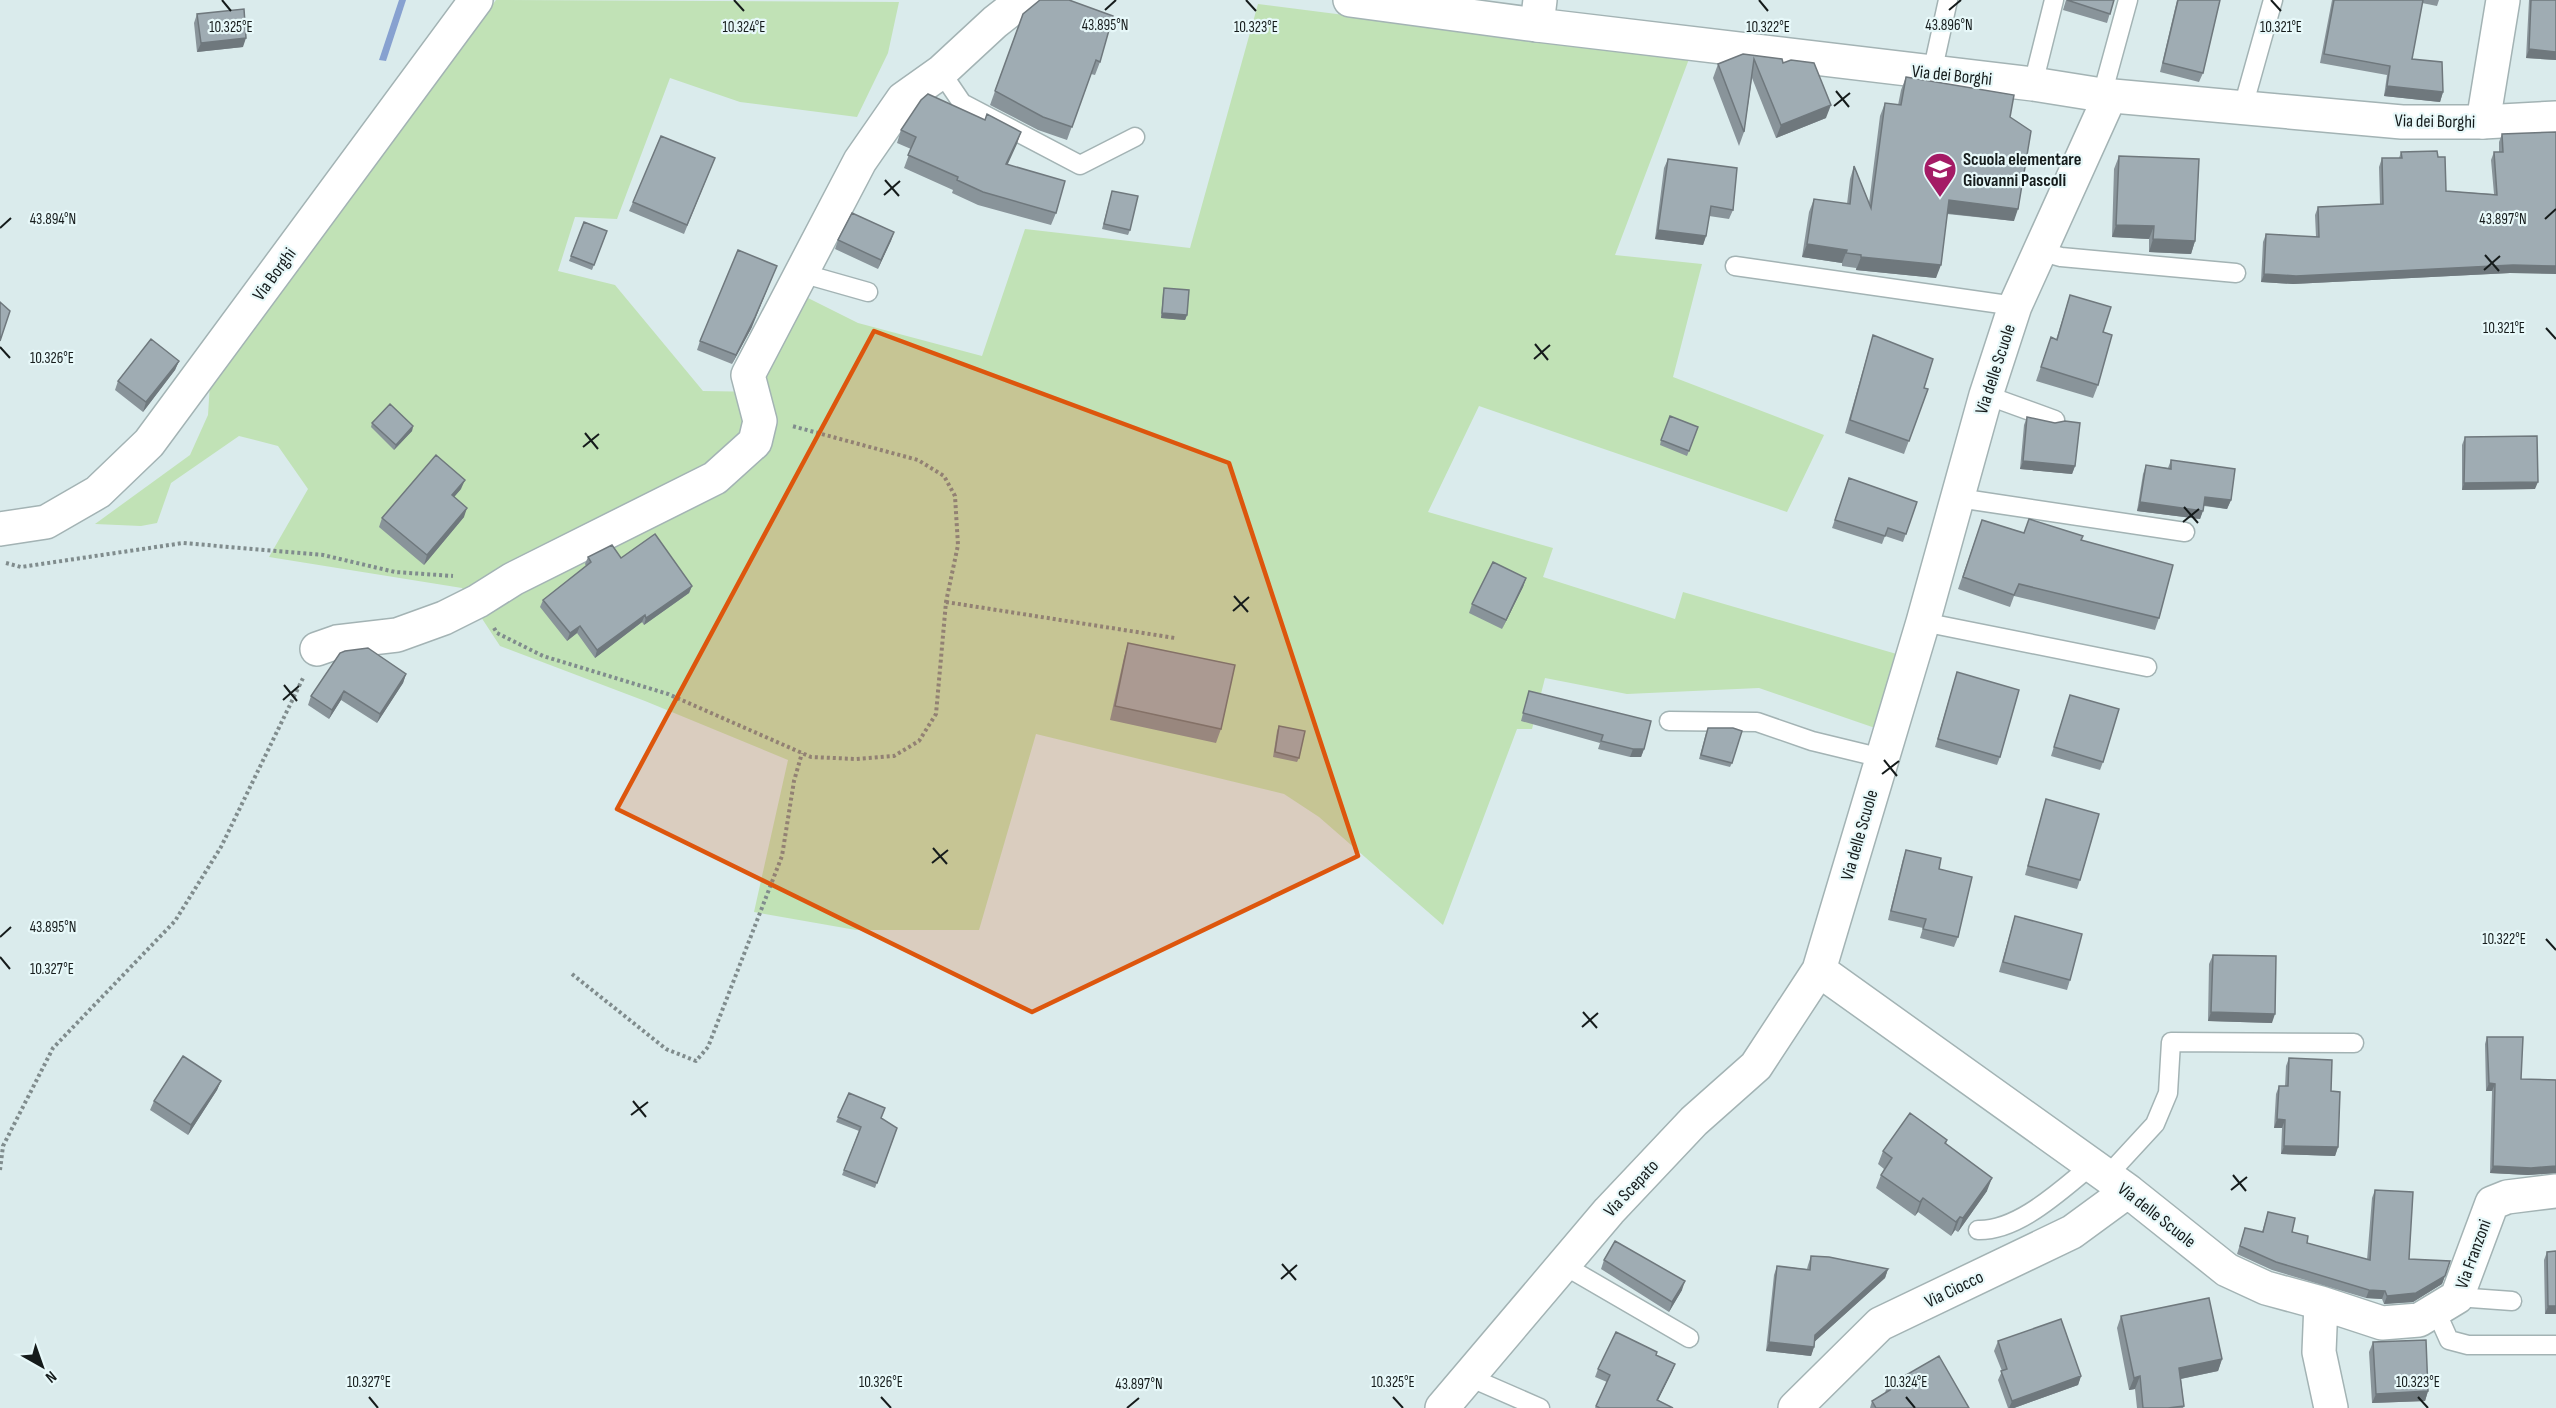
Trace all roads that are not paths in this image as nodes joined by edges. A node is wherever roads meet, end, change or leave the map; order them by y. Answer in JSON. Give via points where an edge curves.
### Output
{"nodes":[{"id":1,"x":476,"y":0,"type":"edge"},
{"id":2,"x":1023,"y":0,"type":"edge"},
{"id":3,"x":1350,"y":0,"type":"edge"},
{"id":4,"x":1948,"y":0,"type":"edge"},
{"id":5,"x":2054,"y":0,"type":"edge"},
{"id":6,"x":2128,"y":0,"type":"edge"},
{"id":7,"x":2273,"y":0,"type":"edge"},
{"id":8,"x":2504,"y":4,"type":"edge"},
{"id":9,"x":1538,"y":13,"type":"edge"},
{"id":10,"x":941,"y":72,"type":"junction"},
{"id":11,"x":1932,"y":73,"type":"junction"},
{"id":12,"x":2034,"y":84,"type":"junction"},
{"id":13,"x":2106,"y":95,"type":"junction"},
{"id":14,"x":2243,"y":107,"type":"junction"},
{"id":15,"x":2556,"y":118,"type":"edge"},
{"id":16,"x":2483,"y":122,"type":"junction"},
{"id":17,"x":1135,"y":137,"type":"dead end"},
{"id":18,"x":2039,"y":251,"type":"junction"},
{"id":19,"x":1735,"y":266,"type":"dead end"},
{"id":20,"x":801,"y":273,"type":"junction"},
{"id":21,"x":2236,"y":273,"type":"dead end"},
{"id":22,"x":868,"y":292,"type":"dead end"},
{"id":23,"x":2015,"y":306,"type":"junction"},
{"id":24,"x":1986,"y":394,"type":"junction"},
{"id":25,"x":2055,"y":420,"type":"edge"},
{"id":26,"x":1958,"y":498,"type":"junction"},
{"id":27,"x":0,"y":528,"type":"edge"},
{"id":28,"x":2185,"y":532,"type":"dead end"},
{"id":29,"x":1923,"y":622,"type":"junction"},
{"id":30,"x":317,"y":649,"type":"road end"},
{"id":31,"x":2147,"y":667,"type":"dead end"},
{"id":32,"x":1669,"y":721,"type":"dead end"},
{"id":33,"x":1882,"y":758,"type":"junction"},
{"id":34,"x":1819,"y":970,"type":"junction"},
{"id":35,"x":2354,"y":1043,"type":"dead end"},
{"id":36,"x":2109,"y":1177,"type":"junction"},
{"id":37,"x":2556,"y":1191,"type":"edge"},
{"id":38,"x":1978,"y":1230,"type":"dead end"},
{"id":39,"x":1565,"y":1266,"type":"junction"},
{"id":40,"x":2512,"y":1301,"type":"dead end"},
{"id":41,"x":2321,"y":1303,"type":"junction"},
{"id":42,"x":2447,"y":1304,"type":"junction"},
{"id":43,"x":1689,"y":1338,"type":"dead end"},
{"id":44,"x":2556,"y":1345,"type":"edge"},
{"id":45,"x":1469,"y":1377,"type":"junction"},
{"id":46,"x":1442,"y":1408,"type":"edge"},
{"id":47,"x":1540,"y":1408,"type":"edge"},
{"id":48,"x":1795,"y":1408,"type":"edge"},
{"id":49,"x":2331,"y":1408,"type":"edge"}],
"edges":[{"from":1,"to":27,"type":"street","name":"Via Borghi","via":[[149,443],[98,492],[46,522]]},
{"from":2,"to":10,"type":"street"},
{"from":3,"to":9,"type":"street","name":"Via dei Borghi"},
{"from":4,"to":11,"type":"lane"},
{"from":5,"to":12,"type":"lane"},
{"from":6,"to":13,"type":"lane"},
{"from":7,"to":14,"type":"lane"},
{"from":8,"to":16,"type":"street"},
{"from":9,"to":11,"type":"street","name":"Via dei Borghi"},
{"from":10,"to":17,"type":"lane","via":[[962,103],[1080,165]]},
{"from":10,"to":20,"type":"street","via":[[903,99],[860,161]]},
{"from":11,"to":12,"type":"street","name":"Via dei Borghi"},
{"from":12,"to":13,"type":"street","name":"Via dei Borghi"},
{"from":13,"to":14,"type":"street","name":"Via dei Borghi"},
{"from":13,"to":18,"type":"street","name":"Via delle Scuole"},
{"from":14,"to":16,"type":"street","name":"Via dei Borghi","via":[[2402,122]]},
{"from":15,"to":16,"type":"street","name":"Via dei Borghi"},
{"from":18,"to":21,"type":"lane","via":[[2061,258]]},
{"from":18,"to":23,"type":"street","name":"Via delle Scuole"},
{"from":19,"to":23,"type":"lane"},
{"from":20,"to":22,"type":"lane"},
{"from":20,"to":30,"type":"street","via":[[748,375],[759,421],[755,442],[715,478],[444,618],[397,635],[337,642]]},
{"from":23,"to":24,"type":"street","name":"Via delle Scuole"},
{"from":24,"to":25,"type":"lane"},
{"from":24,"to":26,"type":"street","name":"Via delle Scuole"},
{"from":26,"to":28,"type":"lane"},
{"from":26,"to":29,"type":"street","name":"Via delle Scuole"},
{"from":29,"to":31,"type":"lane"},
{"from":29,"to":33,"type":"street","name":"Via delle Scuole"},
{"from":32,"to":33,"type":"lane","via":[[1757,722],[1812,741]]},
{"from":33,"to":34,"type":"street","name":"Via delle Scuole"},
{"from":34,"to":36,"type":"street","name":"Via delle Scuole"},
{"from":34,"to":39,"type":"street","name":"Via Scepato","via":[[1756,1066],[1686,1129],[1609,1211]]},
{"from":35,"to":36,"type":"lane","via":[[2170,1042],[2168,1093],[2155,1124]]},
{"from":36,"to":38,"type":"lane","via":[[1995,1231]]},
{"from":36,"to":41,"type":"street","name":"Via delle Scuole","via":[[2227,1270],[2266,1288]]},
{"from":36,"to":48,"type":"street","name":"Via Ciocco","via":[[2072,1232],[1880,1324]]},
{"from":37,"to":42,"type":"street","name":"Via Franzoni","via":[[2507,1197],[2492,1203]]},
{"from":39,"to":43,"type":"lane"},
{"from":39,"to":45,"type":"street","name":"Via Scepato"},
{"from":40,"to":42,"type":"lane"},
{"from":41,"to":42,"type":"street","via":[[2382,1323],[2419,1320]]},
{"from":41,"to":49,"type":"street","via":[[2319,1352]]},
{"from":42,"to":44,"type":"lane","via":[[2449,1340],[2468,1345]]},
{"from":45,"to":46,"type":"street","name":"Via Scepato"},
{"from":45,"to":47,"type":"lane"}]}
